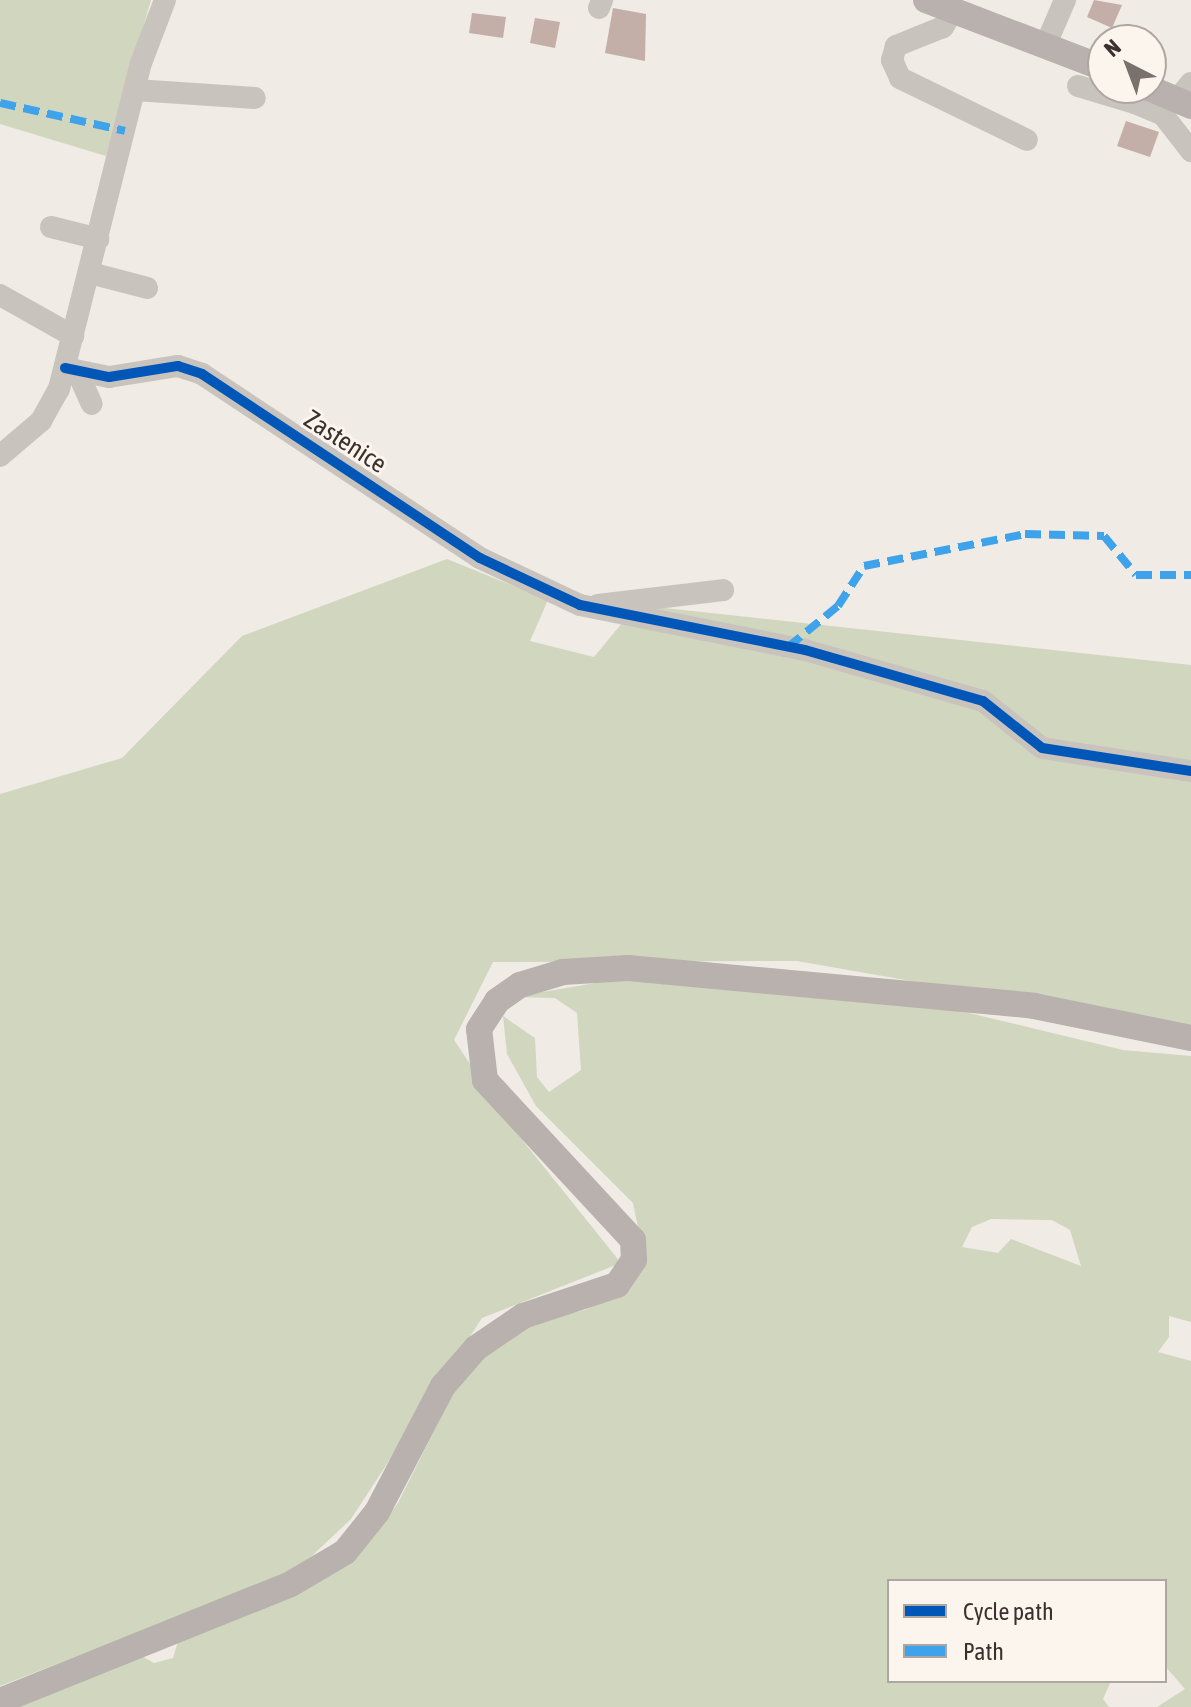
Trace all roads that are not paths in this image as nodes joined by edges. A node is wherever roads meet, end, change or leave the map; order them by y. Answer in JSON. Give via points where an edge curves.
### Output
{"nodes":[{"id":1,"x":165,"y":0,"type":"edge"},
{"id":2,"x":1065,"y":0,"type":"edge"},
{"id":3,"x":935,"y":3,"type":"edge"},
{"id":4,"x":1046,"y":44,"type":"junction"},
{"id":5,"x":1087,"y":61,"type":"edge"},
{"id":6,"x":1078,"y":86,"type":"dead end"},
{"id":7,"x":1087,"y":87,"type":"edge"},
{"id":8,"x":135,"y":90,"type":"junction"},
{"id":9,"x":255,"y":98,"type":"dead end"},
{"id":10,"x":1151,"y":104,"type":"edge"},
{"id":11,"x":1027,"y":140,"type":"dead end"},
{"id":12,"x":1191,"y":151,"type":"edge"},
{"id":13,"x":51,"y":227,"type":"dead end"},
{"id":14,"x":99,"y":239,"type":"junction"},
{"id":15,"x":90,"y":273,"type":"junction"},
{"id":16,"x":147,"y":288,"type":"dead end"},
{"id":17,"x":0,"y":295,"type":"edge"},
{"id":18,"x":73,"y":336,"type":"junction"},
{"id":19,"x":71,"y":370,"type":"junction"},
{"id":20,"x":92,"y":404,"type":"dead end"},
{"id":21,"x":0,"y":456,"type":"edge"},
{"id":22,"x":723,"y":590,"type":"dead end"},
{"id":23,"x":589,"y":607,"type":"junction"},
{"id":24,"x":1191,"y":771,"type":"edge"},
{"id":25,"x":1191,"y":1038,"type":"edge"},
{"id":26,"x":0,"y":1701,"type":"edge"}],
"edges":[{"from":1,"to":8,"type":"street"},
{"from":2,"to":4,"type":"street"},
{"from":3,"to":4,"type":"main road"},
{"from":3,"to":11,"type":"street","via":[[943,27],[896,46],[892,60],[900,78]]},
{"from":4,"to":5,"type":"main road"},
{"from":6,"to":7,"type":"street"},
{"from":8,"to":9,"type":"street"},
{"from":8,"to":14,"type":"street"},
{"from":10,"to":12,"type":"street"},
{"from":13,"to":14,"type":"street"},
{"from":14,"to":15,"type":"street"},
{"from":15,"to":16,"type":"street"},
{"from":15,"to":18,"type":"street"},
{"from":17,"to":18,"type":"street"},
{"from":18,"to":19,"type":"street"},
{"from":19,"to":20,"type":"street"},
{"from":19,"to":21,"type":"street","via":[[41,421]]},
{"from":19,"to":23,"type":"street","name":"Zastenice","via":[[109,377],[178,366],[202,374],[480,558]]},
{"from":22,"to":23,"type":"street"},
{"from":23,"to":24,"type":"street","name":"Zastenice","via":[[805,650],[983,701],[1042,748]]},
{"from":25,"to":26,"type":"main road","via":[[1034,1006],[628,968],[563,972],[520,985],[497,1001],[479,1029],[485,1080],[633,1240],[634,1260],[617,1285],[523,1316],[476,1348],[443,1386],[377,1512],[345,1552],[289,1585]]}]}
